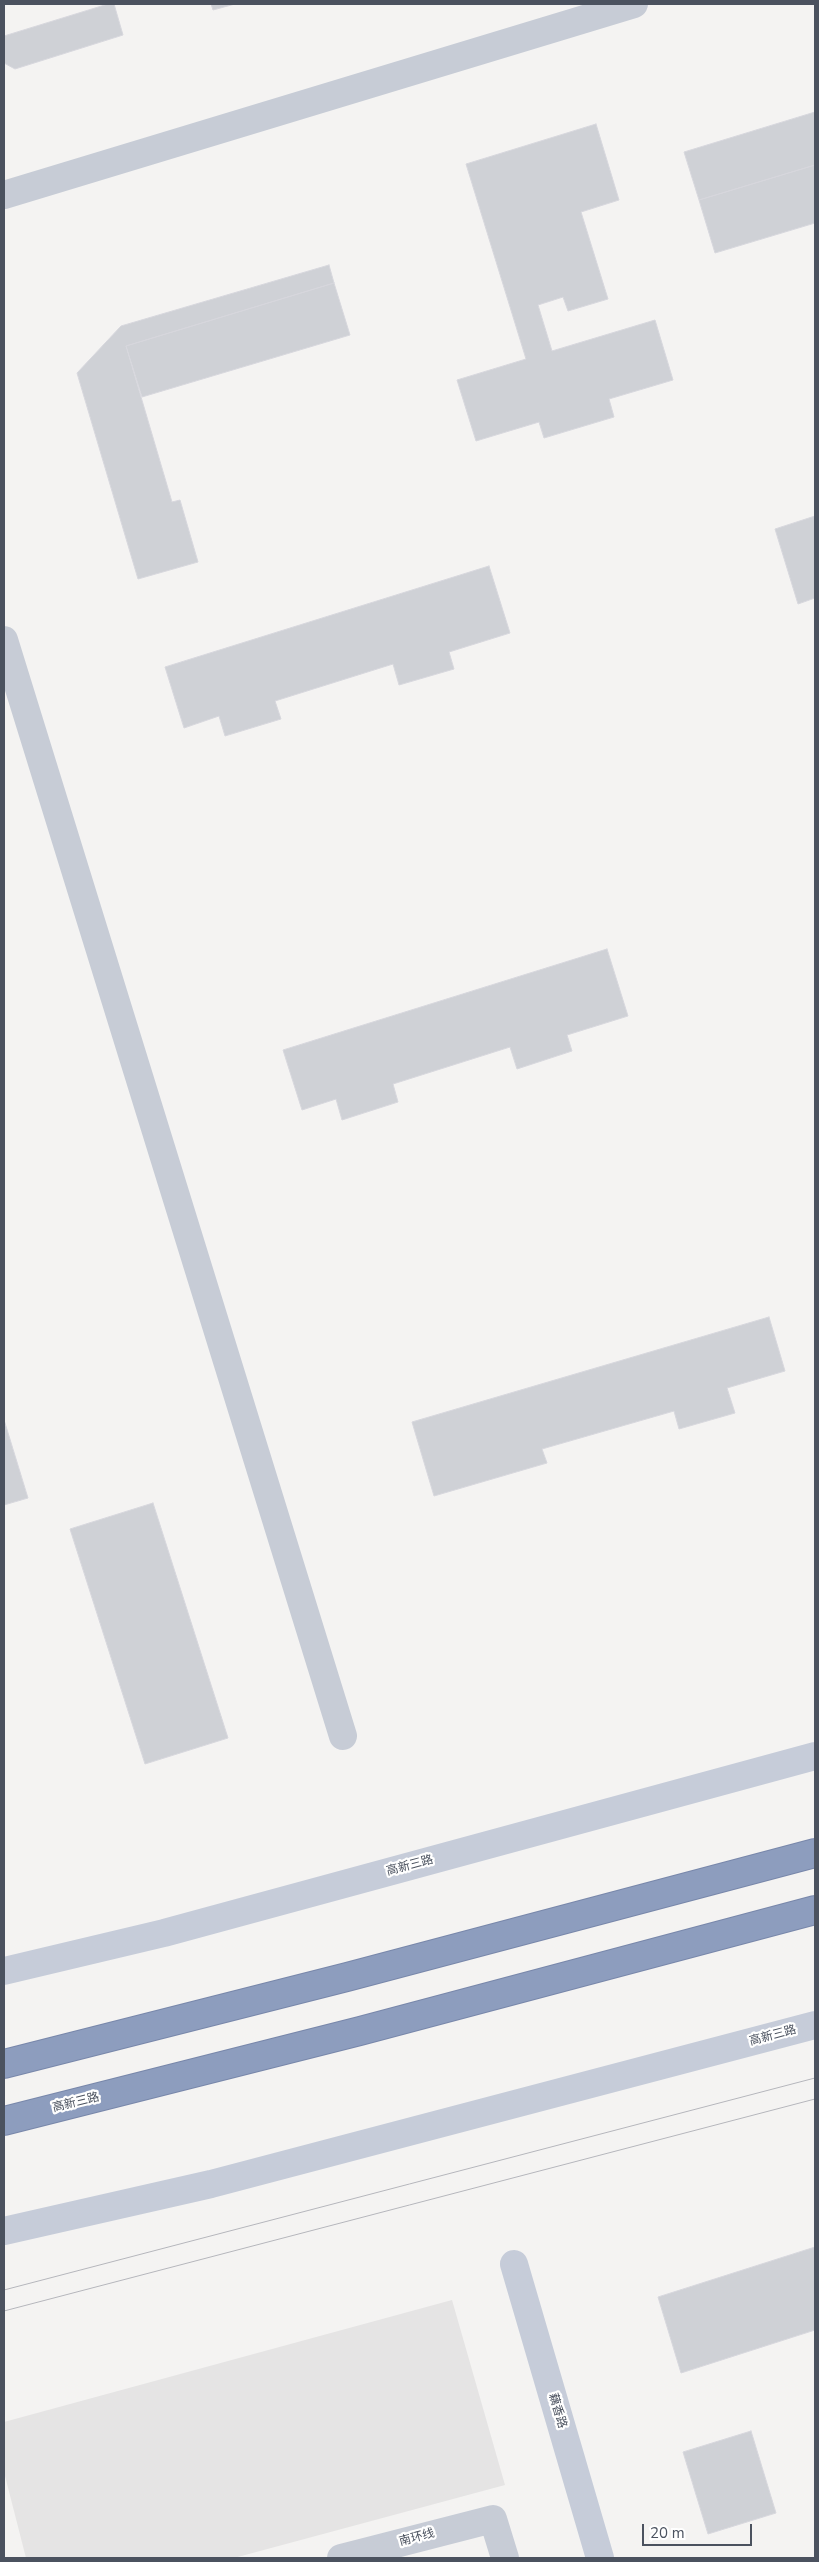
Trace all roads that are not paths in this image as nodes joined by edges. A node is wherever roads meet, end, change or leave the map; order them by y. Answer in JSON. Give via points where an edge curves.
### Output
{"nodes":[{"id":1,"x":634,"y":4,"type":"edge"},
{"id":2,"x":4,"y":195,"type":"edge"},
{"id":3,"x":4,"y":640,"type":"edge"},
{"id":4,"x":343,"y":1736,"type":"dead end"},
{"id":5,"x":815,"y":1756,"type":"edge"},
{"id":6,"x":815,"y":1853,"type":"edge"},
{"id":7,"x":815,"y":1910,"type":"edge"},
{"id":8,"x":4,"y":1971,"type":"edge"},
{"id":9,"x":815,"y":2024,"type":"edge"},
{"id":10,"x":4,"y":2064,"type":"edge"},
{"id":11,"x":4,"y":2121,"type":"edge"},
{"id":12,"x":4,"y":2231,"type":"edge"},
{"id":13,"x":514,"y":2264,"type":"dead end"},
{"id":14,"x":341,"y":2558,"type":"edge"},
{"id":15,"x":505,"y":2558,"type":"edge"},
{"id":16,"x":600,"y":2558,"type":"edge"}],
"edges":[{"from":1,"to":2,"type":"street"},
{"from":3,"to":4,"type":"street"},
{"from":5,"to":8,"type":"main road","name":"高新三路","via":[[174,1931]]},
{"from":6,"to":10,"type":"highway"},
{"from":7,"to":11,"type":"highway","name":"高新三路","via":[[360,2031]]},
{"from":9,"to":12,"type":"main road","name":"高新三路","via":[[211,2184]]},
{"from":13,"to":16,"type":"main road","name":"藕香路"},
{"from":14,"to":15,"type":"street","name":"南环线","via":[[494,2519]]}]}
